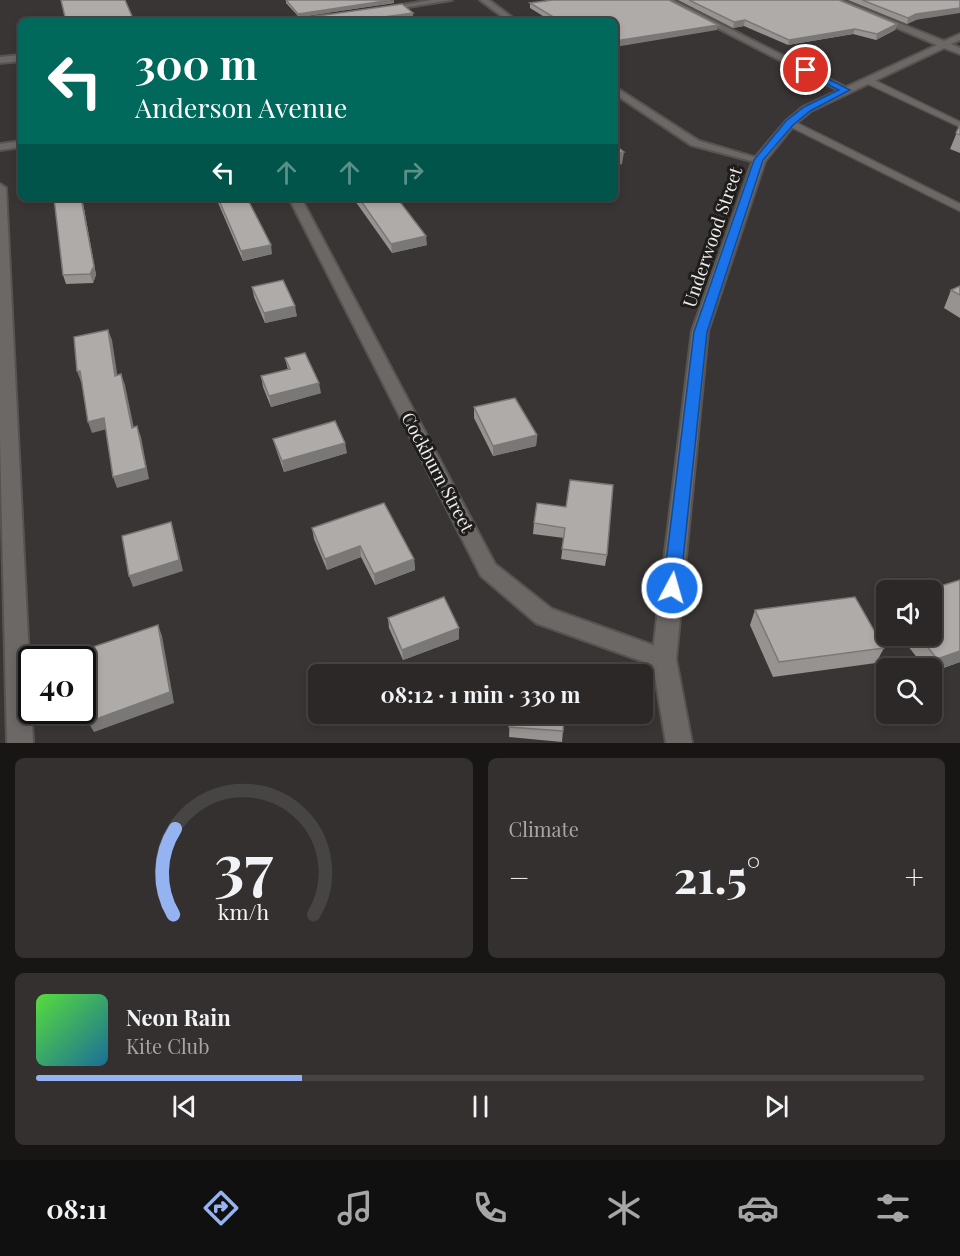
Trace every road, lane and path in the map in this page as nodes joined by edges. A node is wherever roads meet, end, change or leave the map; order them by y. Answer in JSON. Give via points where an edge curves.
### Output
{"nodes":[{"id":1,"x":448,"y":0,"type":"edge"},
{"id":2,"x":484,"y":0,"type":"edge"},
{"id":3,"x":667,"y":0,"type":"edge"},
{"id":4,"x":835,"y":0,"type":"edge"},
{"id":5,"x":370,"y":10,"type":"edge"},
{"id":6,"x":337,"y":15,"type":"edge"},
{"id":7,"x":314,"y":18,"type":"edge"},
{"id":8,"x":509,"y":18,"type":"edge"},
{"id":9,"x":960,"y":37,"type":"edge"},
{"id":10,"x":944,"y":45,"type":"junction"},
{"id":11,"x":960,"y":51,"type":"edge"},
{"id":12,"x":18,"y":58,"type":"edge"},
{"id":13,"x":0,"y":60,"type":"edge"},
{"id":14,"x":869,"y":81,"type":"junction"},
{"id":15,"x":846,"y":90,"type":"junction"},
{"id":16,"x":618,"y":92,"type":"edge"},
{"id":17,"x":790,"y":123,"type":"junction"},
{"id":18,"x":960,"y":125,"type":"edge"},
{"id":19,"x":18,"y":144,"type":"edge"},
{"id":20,"x":0,"y":147,"type":"edge"},
{"id":21,"x":759,"y":160,"type":"junction"},
{"id":22,"x":0,"y":189,"type":"edge"},
{"id":23,"x":297,"y":201,"type":"edge"},
{"id":24,"x":960,"y":208,"type":"edge"},
{"id":25,"x":664,"y":658,"type":"junction"},
{"id":26,"x":20,"y":743,"type":"edge"},
{"id":27,"x":680,"y":743,"type":"edge"}],
"edges":[{"from":1,"to":5,"type":"street"},
{"from":2,"to":8,"type":"street"},
{"from":3,"to":15,"type":"street"},
{"from":4,"to":10,"type":"street"},
{"from":6,"to":7,"type":"street"},
{"from":9,"to":10,"type":"street","name":"Underwood Street"},
{"from":10,"to":11,"type":"street"},
{"from":10,"to":14,"type":"street","name":"Underwood Street"},
{"from":12,"to":13,"type":"street"},
{"from":14,"to":15,"type":"street","name":"Underwood Street"},
{"from":14,"to":18,"type":"lane"},
{"from":15,"to":17,"type":"street","name":"Underwood Street","via":[[807,109]]},
{"from":16,"to":21,"type":"street","via":[[695,143]]},
{"from":17,"to":21,"type":"street","name":"Underwood Street"},
{"from":17,"to":24,"type":"lane"},
{"from":19,"to":20,"type":"street"},
{"from":21,"to":25,"type":"street","name":"Underwood Street","via":[[700,332]]},
{"from":22,"to":26,"type":"street"},
{"from":23,"to":25,"type":"street","name":"Cockburn Street","via":[[488,570],[544,616]]},
{"from":25,"to":27,"type":"street","name":"Underwood Street"}]}
